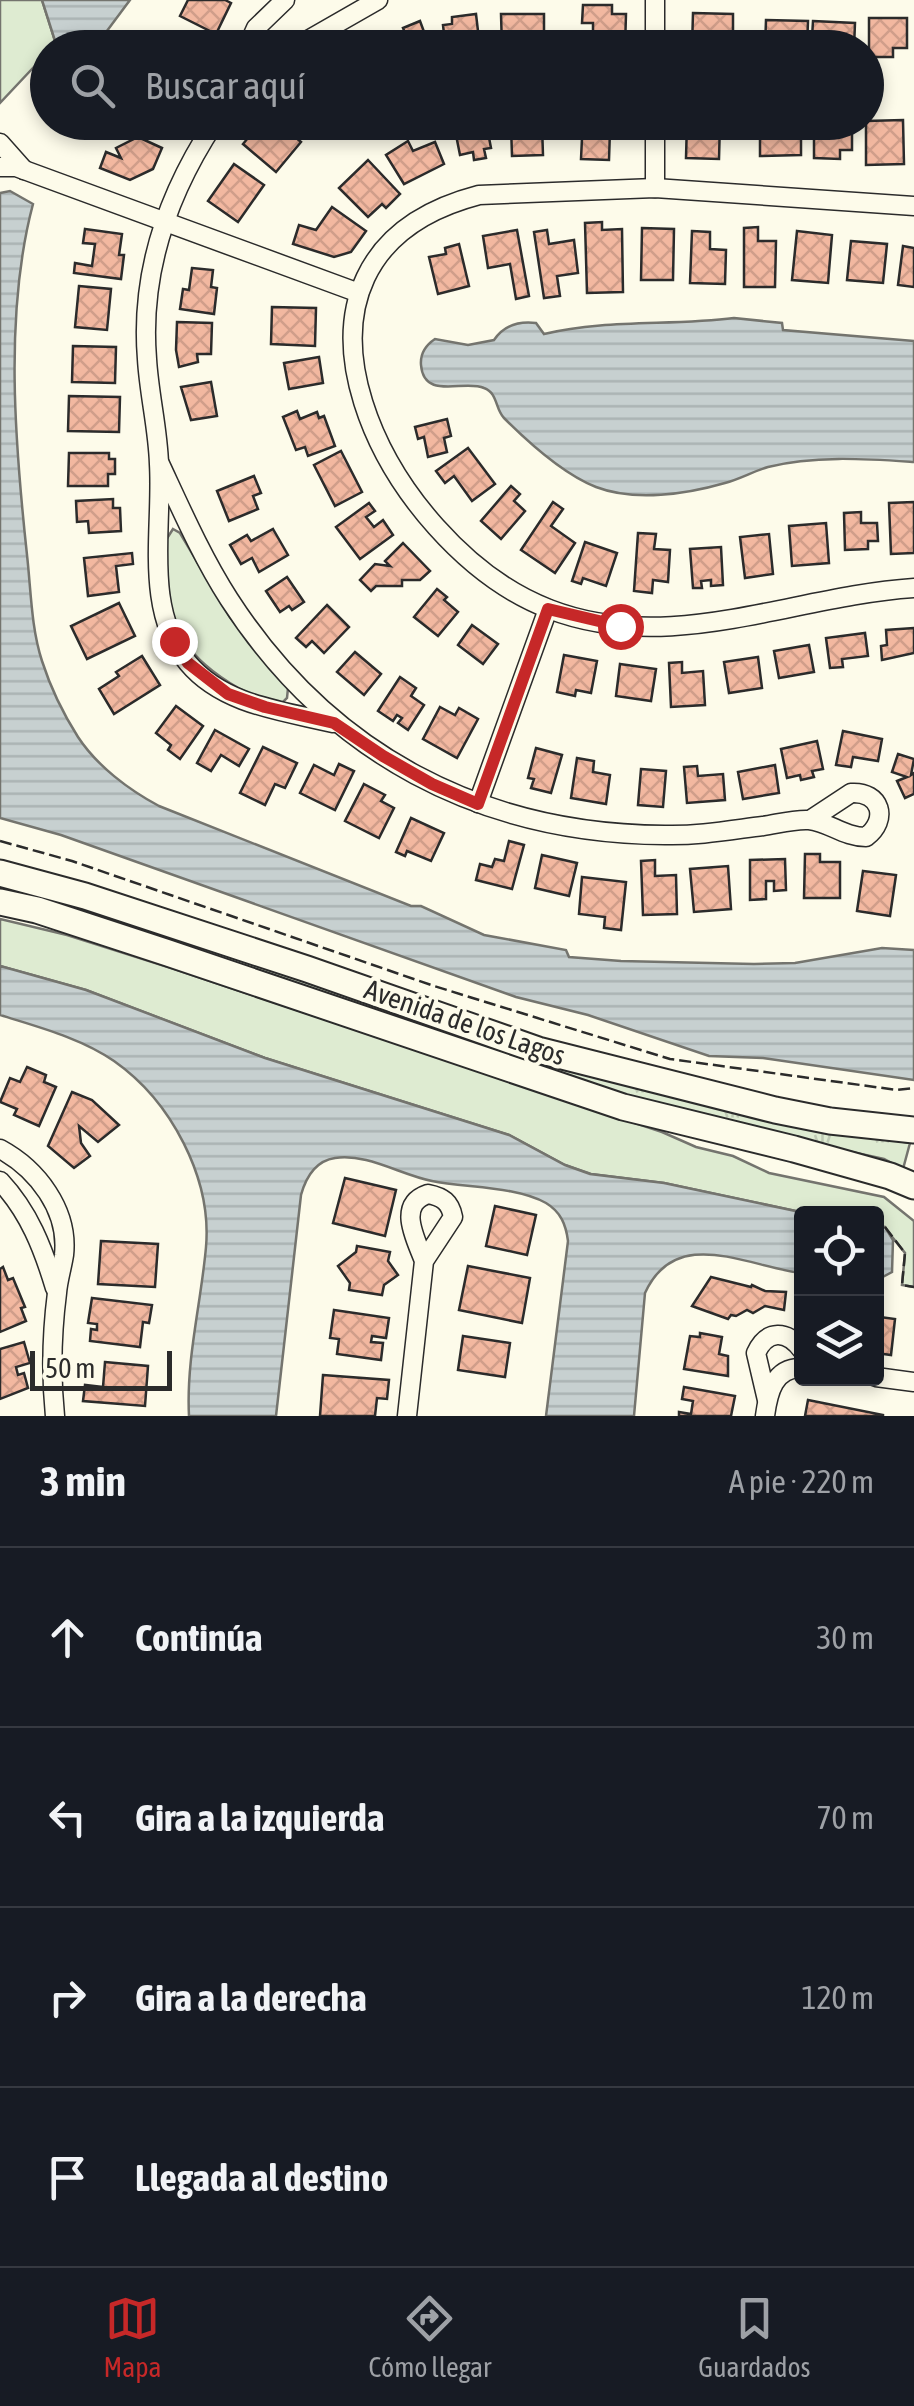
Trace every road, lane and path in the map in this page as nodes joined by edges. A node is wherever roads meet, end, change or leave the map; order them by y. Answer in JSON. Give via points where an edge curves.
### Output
{"nodes":[{"id":1,"x":285,"y":0,"type":"edge"},
{"id":2,"x":378,"y":0,"type":"edge"},
{"id":3,"x":655,"y":0,"type":"edge"},
{"id":4,"x":255,"y":30,"type":"edge"},
{"id":5,"x":326,"y":30,"type":"edge"},
{"id":6,"x":655,"y":30,"type":"edge"},
{"id":7,"x":203,"y":140,"type":"edge"},
{"id":8,"x":655,"y":140,"type":"edge"},
{"id":9,"x":0,"y":143,"type":"edge"},
{"id":10,"x":0,"y":167,"type":"edge"},
{"id":11,"x":24,"y":170,"type":"junction"},
{"id":12,"x":655,"y":188,"type":"junction"},
{"id":13,"x":914,"y":206,"type":"edge"},
{"id":14,"x":164,"y":222,"type":"junction"},
{"id":15,"x":358,"y":294,"type":"junction"},
{"id":16,"x":160,"y":464,"type":"junction"},
{"id":17,"x":914,"y":588,"type":"edge"},
{"id":18,"x":548,"y":609,"type":"junction"},
{"id":19,"x":334,"y":723,"type":"junction"},
{"id":20,"x":478,"y":804,"type":"junction"},
{"id":21,"x":810,"y":820,"type":"dead end"},
{"id":22,"x":0,"y":872,"type":"edge"},
{"id":23,"x":0,"y":902,"type":"edge"},
{"id":24,"x":914,"y":1130,"type":"edge"},
{"id":25,"x":0,"y":1149,"type":"edge"},
{"id":26,"x":0,"y":1181,"type":"edge"},
{"id":27,"x":914,"y":1186,"type":"edge"},
{"id":28,"x":424,"y":1261,"type":"dead end"},
{"id":29,"x":56,"y":1293,"type":"junction"},
{"id":30,"x":794,"y":1342,"type":"edge"},
{"id":31,"x":794,"y":1369,"type":"edge"},
{"id":32,"x":884,"y":1378,"type":"edge"},
{"id":33,"x":914,"y":1382,"type":"edge"},
{"id":34,"x":766,"y":1408,"type":"edge"},
{"id":35,"x":55,"y":1416,"type":"edge"},
{"id":36,"x":407,"y":1416,"type":"edge"}],
"edges":[{"from":1,"to":4,"type":"street"},
{"from":2,"to":5,"type":"street"},
{"from":3,"to":6,"type":"street"},
{"from":7,"to":14,"type":"street"},
{"from":8,"to":12,"type":"street"},
{"from":9,"to":11,"type":"street"},
{"from":10,"to":11,"type":"street"},
{"from":11,"to":14,"type":"street"},
{"from":12,"to":13,"type":"street"},
{"from":12,"to":15,"type":"street","via":[[518,191],[453,202],[426,214],[394,242]]},
{"from":14,"to":15,"type":"street"},
{"from":14,"to":16,"type":"street","via":[[145,326]]},
{"from":15,"to":18,"type":"street","via":[[359,385],[389,465],[416,506],[471,562]]},
{"from":16,"to":19,"type":"street","via":[[228,597]]},
{"from":16,"to":19,"type":"street","via":[[160,581],[174,641],[188,663],[228,694]]},
{"from":17,"to":18,"type":"street","via":[[849,594],[686,628],[620,626]]},
{"from":18,"to":20,"type":"street"},
{"from":19,"to":20,"type":"street","via":[[432,784]]},
{"from":20,"to":21,"type":"street","via":[[539,822],[666,836]]},
{"from":22,"to":24,"type":"street","name":"Avenida de los Lagos","via":[[538,1050],[775,1110]]},
{"from":23,"to":27,"type":"street","name":"Avenida de los Lagos","via":[[623,1107]]},
{"from":25,"to":29,"type":"street","via":[[26,1166],[59,1216],[64,1254]]},
{"from":26,"to":29,"type":"street","via":[[26,1213]]},
{"from":28,"to":36,"type":"street"},
{"from":29,"to":35,"type":"street"},
{"from":30,"to":34,"type":"street","via":[[779,1334],[758,1346]]},
{"from":31,"to":34,"type":"street","via":[[776,1378]]},
{"from":32,"to":33,"type":"street"}]}
